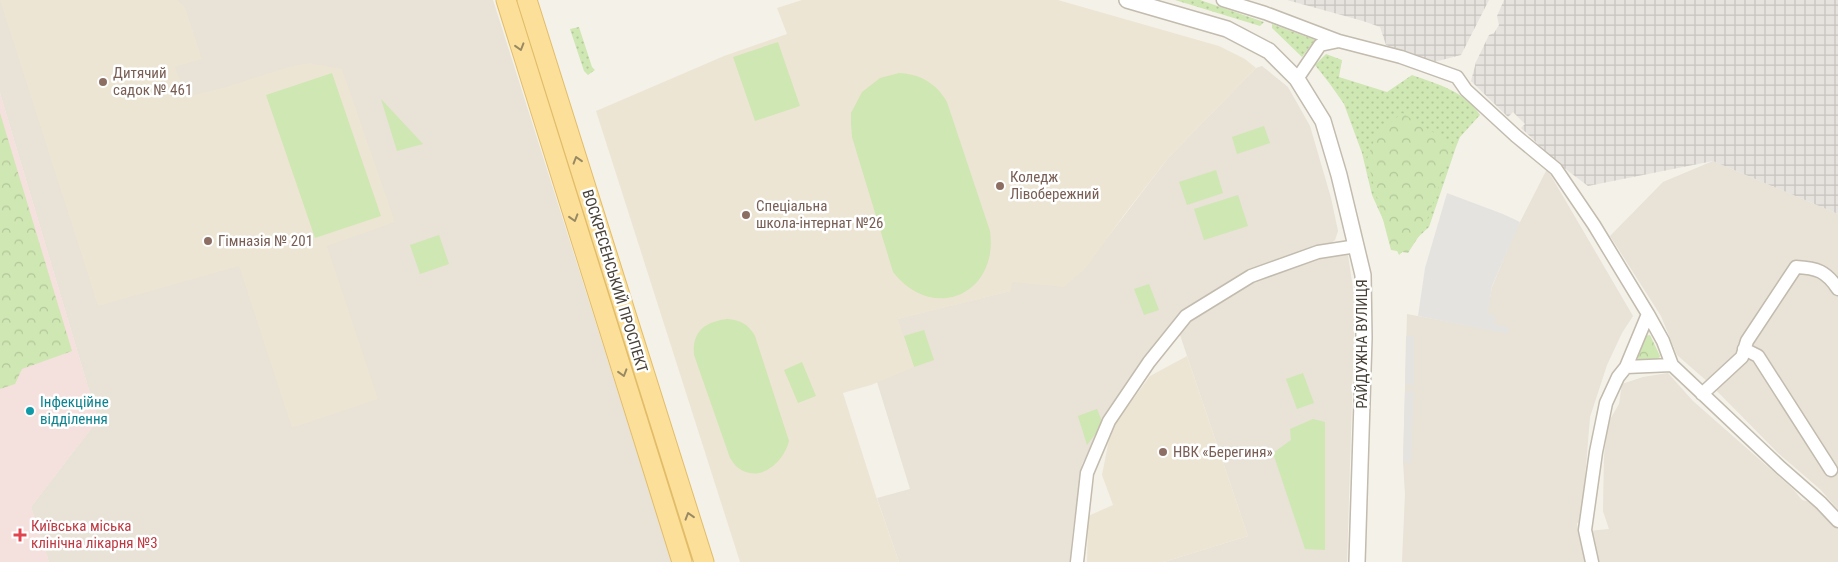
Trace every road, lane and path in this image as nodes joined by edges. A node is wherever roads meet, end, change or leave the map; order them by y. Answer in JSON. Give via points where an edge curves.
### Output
{"nodes":[{"id":1,"x":506,"y":0,"type":"edge"},
{"id":2,"x":527,"y":0,"type":"edge"},
{"id":3,"x":1127,"y":0,"type":"edge"},
{"id":4,"x":1222,"y":0,"type":"edge"},
{"id":5,"x":1339,"y":41,"type":"junction"},
{"id":6,"x":1297,"y":79,"type":"junction"},
{"id":7,"x":1357,"y":246,"type":"junction"},
{"id":8,"x":1838,"y":289,"type":"edge"},
{"id":9,"x":1648,"y":314,"type":"junction"},
{"id":10,"x":1744,"y":349,"type":"junction"},
{"id":11,"x":1672,"y":365,"type":"junction"},
{"id":12,"x":1626,"y":367,"type":"junction"},
{"id":13,"x":1702,"y":394,"type":"junction"},
{"id":14,"x":1831,"y":470,"type":"dead end"},
{"id":15,"x":1838,"y":520,"type":"edge"},
{"id":16,"x":682,"y":562,"type":"edge"},
{"id":17,"x":704,"y":562,"type":"edge"},
{"id":18,"x":1077,"y":562,"type":"edge"},
{"id":19,"x":1357,"y":562,"type":"edge"},
{"id":20,"x":1592,"y":562,"type":"edge"}],
"edges":[{"from":1,"to":16,"type":"main road","name":"ВОСКРЕСЕНСЬКИЙ ПРОСПЕКТ","one_way":true},
{"from":17,"to":2,"type":"main road","name":"ВОСКРЕСЕНСЬКИЙ ПРОСПЕКТ","one_way":true},
{"from":3,"to":6,"type":"street","name":"РАЙДУЖНА ВУЛИЦЯ","via":[[1227,29],[1269,51]]},
{"from":4,"to":5,"type":"street"},
{"from":5,"to":6,"type":"street","via":[[1320,45]]},
{"from":5,"to":9,"type":"street","via":[[1401,57],[1457,77],[1466,90],[1556,169]]},
{"from":6,"to":7,"type":"street","name":"РАЙДУЖНА ВУЛИЦЯ","via":[[1323,121]]},
{"from":7,"to":18,"type":"street","via":[[1318,252],[1251,276],[1186,316],[1109,421],[1086,473]]},
{"from":7,"to":19,"type":"street","name":"РАЙДУЖНА ВУЛИЦЯ","via":[[1363,275],[1364,338]]},
{"from":8,"to":10,"type":"street","via":[[1830,278],[1814,268],[1796,267]]},
{"from":9,"to":11,"type":"street"},
{"from":9,"to":12,"type":"street"},
{"from":10,"to":13,"type":"street","via":[[1742,357]]},
{"from":10,"to":14,"type":"street","via":[[1758,356]]},
{"from":11,"to":12,"type":"street"},
{"from":11,"to":13,"type":"street"},
{"from":12,"to":20,"type":"street","via":[[1606,403],[1596,452],[1585,530]]},
{"from":13,"to":15,"type":"street"}]}
